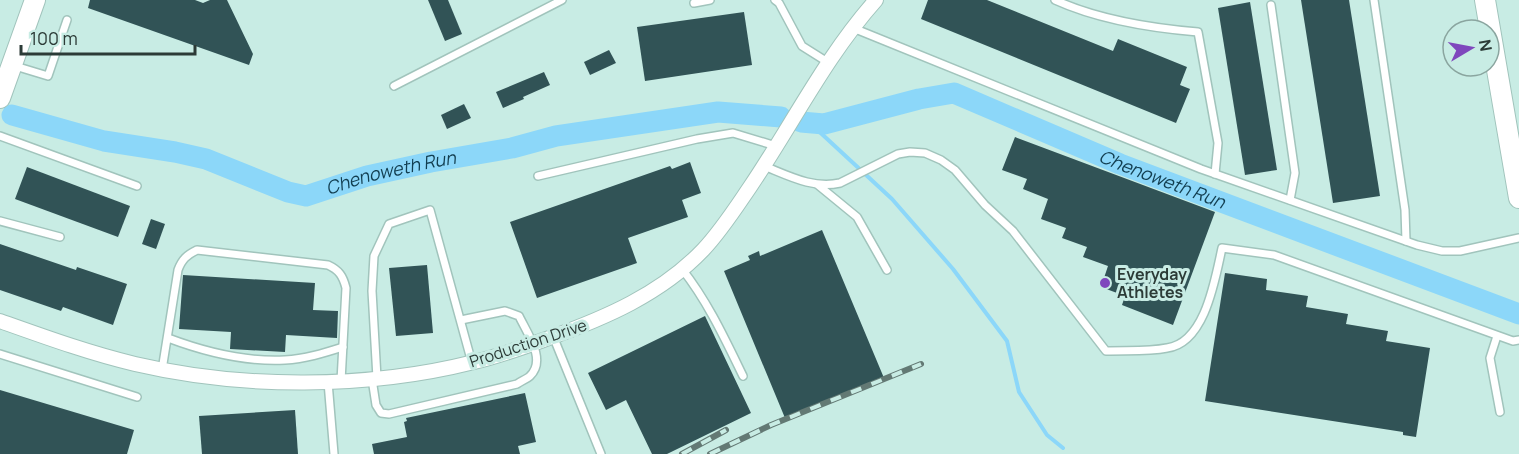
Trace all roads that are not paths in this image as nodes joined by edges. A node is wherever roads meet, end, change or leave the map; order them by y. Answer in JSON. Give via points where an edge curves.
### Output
{"nodes":[{"id":1,"x":35,"y":0,"type":"edge"},
{"id":2,"x":562,"y":0,"type":"edge"},
{"id":3,"x":710,"y":0,"type":"edge"},
{"id":4,"x":775,"y":0,"type":"edge"},
{"id":5,"x":876,"y":0,"type":"edge"},
{"id":6,"x":1055,"y":0,"type":"edge"},
{"id":7,"x":1374,"y":0,"type":"edge"},
{"id":8,"x":1485,"y":0,"type":"edge"},
{"id":9,"x":694,"y":3,"type":"dead end"},
{"id":10,"x":1271,"y":5,"type":"dead end"},
{"id":11,"x":67,"y":20,"type":"dead end"},
{"id":12,"x":853,"y":28,"type":"junction"},
{"id":13,"x":829,"y":63,"type":"junction"},
{"id":14,"x":12,"y":65,"type":"junction"},
{"id":15,"x":394,"y":86,"type":"dead end"},
{"id":16,"x":1,"y":91,"type":"edge"},
{"id":17,"x":0,"y":136,"type":"edge"},
{"id":18,"x":776,"y":146,"type":"junction"},
{"id":19,"x":764,"y":165,"type":"junction"},
{"id":20,"x":1215,"y":174,"type":"junction"},
{"id":21,"x":538,"y":176,"type":"dead end"},
{"id":22,"x":818,"y":185,"type":"junction"},
{"id":23,"x":137,"y":186,"type":"dead end"},
{"id":24,"x":1519,"y":198,"type":"edge"},
{"id":25,"x":1290,"y":200,"type":"junction"},
{"id":26,"x":0,"y":221,"type":"edge"},
{"id":27,"x":60,"y":237,"type":"dead end"},
{"id":28,"x":1519,"y":238,"type":"edge"},
{"id":29,"x":1406,"y":241,"type":"junction"},
{"id":30,"x":682,"y":269,"type":"junction"},
{"id":31,"x":887,"y":270,"type":"dead end"},
{"id":32,"x":461,"y":320,"type":"junction"},
{"id":33,"x":0,"y":321,"type":"edge"},
{"id":34,"x":553,"y":336,"type":"junction"},
{"id":35,"x":1497,"y":336,"type":"junction"},
{"id":36,"x":168,"y":338,"type":"junction"},
{"id":37,"x":1519,"y":340,"type":"edge"},
{"id":38,"x":533,"y":344,"type":"junction"},
{"id":39,"x":344,"y":347,"type":"junction"},
{"id":40,"x":0,"y":354,"type":"edge"},
{"id":41,"x":472,"y":363,"type":"junction"},
{"id":42,"x":162,"y":370,"type":"junction"},
{"id":43,"x":743,"y":376,"type":"dead end"},
{"id":44,"x":374,"y":379,"type":"junction"},
{"id":45,"x":334,"y":381,"type":"junction"},
{"id":46,"x":137,"y":397,"type":"dead end"},
{"id":47,"x":1500,"y":412,"type":"dead end"},
{"id":48,"x":334,"y":454,"type":"edge"},
{"id":49,"x":601,"y":454,"type":"edge"}],
"edges":[{"from":1,"to":14,"type":"street"},
{"from":2,"to":15,"type":"lane"},
{"from":3,"to":9,"type":"lane"},
{"from":4,"to":13,"type":"lane","via":[[802,46]]},
{"from":5,"to":12,"type":"street","name":"Production Drive"},
{"from":6,"to":20,"type":"lane","via":[[1082,12],[1198,32],[1218,143]]},
{"from":7,"to":29,"type":"lane","via":[[1405,210]]},
{"from":8,"to":24,"type":"street"},
{"from":10,"to":25,"type":"lane","via":[[1295,173]]},
{"from":11,"to":14,"type":"lane","via":[[48,76]]},
{"from":12,"to":13,"type":"street","name":"Production Drive"},
{"from":12,"to":20,"type":"lane"},
{"from":13,"to":18,"type":"street","name":"Production Drive"},
{"from":14,"to":16,"type":"street"},
{"from":17,"to":23,"type":"lane"},
{"from":18,"to":19,"type":"street","name":"Production Drive"},
{"from":18,"to":21,"type":"lane","via":[[733,133]]},
{"from":19,"to":22,"type":"lane"},
{"from":19,"to":30,"type":"street","name":"Production Drive","via":[[717,234]]},
{"from":20,"to":25,"type":"lane"},
{"from":22,"to":31,"type":"lane","via":[[857,217]]},
{"from":22,"to":35,"type":"lane","via":[[840,183],[898,154],[925,153],[941,160],[1013,231],[1106,351],[1169,348],[1190,337],[1203,315],[1222,249],[1274,255]]},
{"from":25,"to":29,"type":"lane"},
{"from":26,"to":27,"type":"lane"},
{"from":28,"to":29,"type":"lane","via":[[1460,251],[1442,251]]},
{"from":30,"to":34,"type":"street","name":"Production Drive","via":[[625,307]]},
{"from":30,"to":43,"type":"lane","via":[[714,316]]},
{"from":32,"to":38,"type":"lane","via":[[505,311],[519,316]]},
{"from":32,"to":41,"type":"lane"},
{"from":32,"to":44,"type":"lane","via":[[430,210],[389,224],[374,256]]},
{"from":33,"to":42,"type":"street","name":"Production Drive","via":[[101,356]]},
{"from":34,"to":38,"type":"street","name":"Production Drive"},
{"from":34,"to":49,"type":"lane"},
{"from":35,"to":37,"type":"lane"},
{"from":35,"to":47,"type":"lane","via":[[1490,358]]},
{"from":36,"to":39,"type":"lane","via":[[223,355],[284,360]]},
{"from":36,"to":39,"type":"lane","via":[[178,270],[188,254],[198,250],[337,269],[346,288]]},
{"from":36,"to":42,"type":"lane"},
{"from":38,"to":41,"type":"street","name":"Production Drive"},
{"from":38,"to":44,"type":"lane","via":[[537,366],[530,376],[517,384],[471,396],[381,413],[376,405]]},
{"from":39,"to":45,"type":"lane"},
{"from":40,"to":46,"type":"lane"},
{"from":41,"to":44,"type":"street","name":"Production Drive"},
{"from":42,"to":45,"type":"street","name":"Production Drive","via":[[229,379]]},
{"from":44,"to":45,"type":"street","name":"Production Drive"},
{"from":45,"to":48,"type":"lane"}]}
